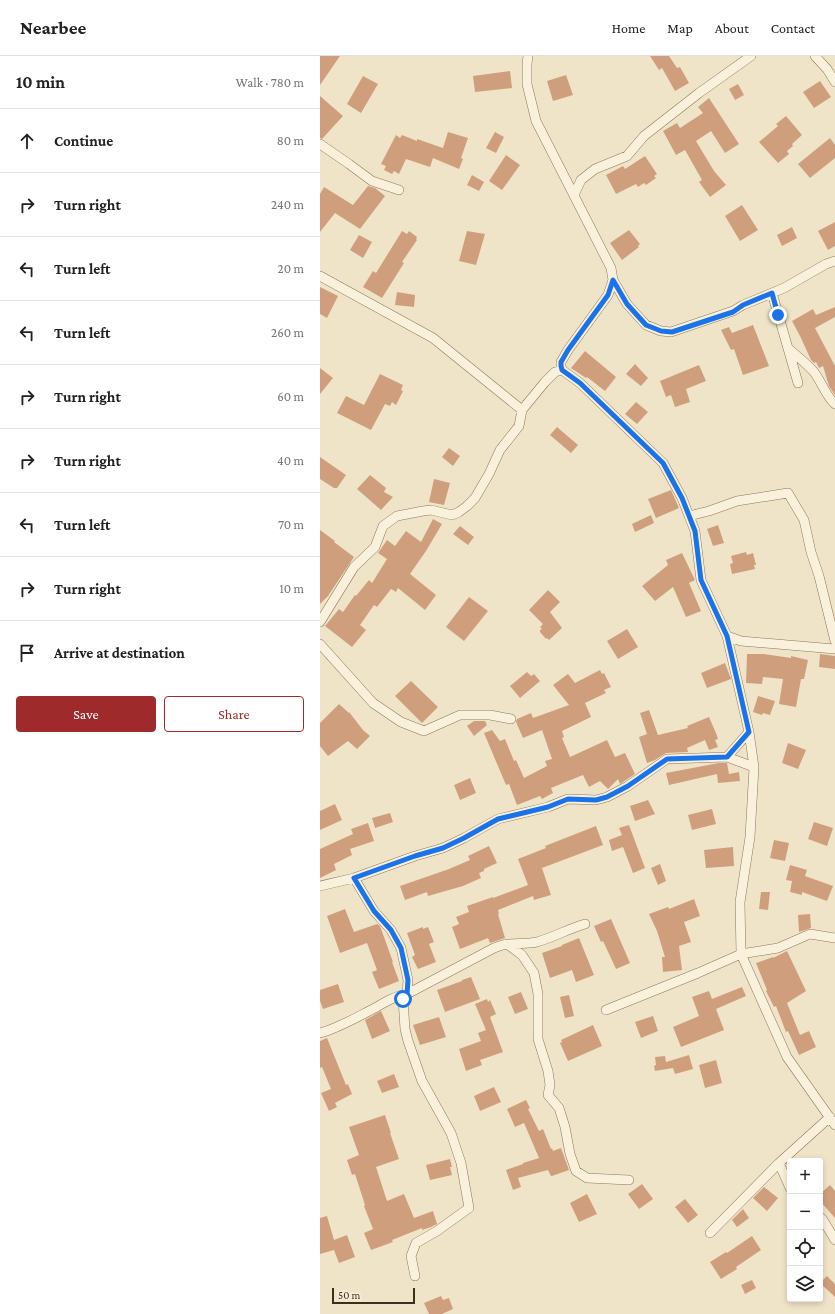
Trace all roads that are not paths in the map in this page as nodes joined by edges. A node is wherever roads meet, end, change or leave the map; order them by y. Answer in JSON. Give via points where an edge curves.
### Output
{"nodes":[{"id":1,"x":528,"y":56,"type":"edge"},
{"id":2,"x":751,"y":56,"type":"edge"},
{"id":3,"x":815,"y":56,"type":"edge"},
{"id":4,"x":835,"y":82,"type":"edge"},
{"id":5,"x":320,"y":144,"type":"edge"},
{"id":6,"x":398,"y":190,"type":"dead end"},
{"id":7,"x":574,"y":195,"type":"junction"},
{"id":8,"x":835,"y":261,"type":"edge"},
{"id":9,"x":320,"y":276,"type":"edge"},
{"id":10,"x":613,"y":280,"type":"junction"},
{"id":11,"x":772,"y":293,"type":"junction"},
{"id":12,"x":790,"y":350,"type":"junction"},
{"id":13,"x":562,"y":370,"type":"junction"},
{"id":14,"x":798,"y":384,"type":"dead end"},
{"id":15,"x":835,"y":404,"type":"edge"},
{"id":16,"x":522,"y":410,"type":"junction"},
{"id":17,"x":689,"y":516,"type":"junction"},
{"id":18,"x":320,"y":622,"type":"edge"},
{"id":19,"x":727,"y":636,"type":"junction"},
{"id":20,"x":835,"y":641,"type":"edge"},
{"id":21,"x":320,"y":644,"type":"edge"},
{"id":22,"x":835,"y":649,"type":"edge"},
{"id":23,"x":511,"y":719,"type":"dead end"},
{"id":24,"x":749,"y":732,"type":"junction"},
{"id":25,"x":727,"y":757,"type":"junction"},
{"id":26,"x":754,"y":767,"type":"junction"},
{"id":27,"x":354,"y":878,"type":"junction"},
{"id":28,"x":320,"y":886,"type":"edge"},
{"id":29,"x":585,"y":924,"type":"dead end"},
{"id":30,"x":835,"y":938,"type":"edge"},
{"id":31,"x":507,"y":944,"type":"junction"},
{"id":32,"x":741,"y":954,"type":"junction"},
{"id":33,"x":407,"y":994,"type":"junction"},
{"id":34,"x":606,"y":1010,"type":"dead end"},
{"id":35,"x":320,"y":1033,"type":"edge"},
{"id":36,"x":832,"y":1121,"type":"edge"},
{"id":37,"x":778,"y":1163,"type":"junction"},
{"id":38,"x":629,"y":1180,"type":"dead end"},
{"id":39,"x":787,"y":1182,"type":"edge"},
{"id":40,"x":823,"y":1220,"type":"edge"},
{"id":41,"x":710,"y":1233,"type":"dead end"},
{"id":42,"x":835,"y":1240,"type":"edge"},
{"id":43,"x":415,"y":1276,"type":"dead end"}],
"edges":[{"from":1,"to":7,"type":"street","via":[[527,84],[536,121]]},
{"from":2,"to":7,"type":"street","via":[[644,136],[627,156],[595,169],[581,180]]},
{"from":3,"to":4,"type":"street"},
{"from":5,"to":6,"type":"street","via":[[372,181]]},
{"from":7,"to":10,"type":"street","via":[[611,268]]},
{"from":8,"to":11,"type":"street"},
{"from":9,"to":16,"type":"street","via":[[433,338]]},
{"from":10,"to":11,"type":"street","via":[[627,304],[646,325],[672,332],[733,312]]},
{"from":10,"to":13,"type":"street","via":[[608,295],[564,356],[561,362]]},
{"from":11,"to":12,"type":"street"},
{"from":12,"to":14,"type":"street"},
{"from":12,"to":15,"type":"street","via":[[813,371]]},
{"from":13,"to":16,"type":"street","via":[[555,372]]},
{"from":13,"to":17,"type":"street","via":[[580,383],[663,463]]},
{"from":16,"to":18,"type":"street","via":[[519,426],[500,450],[475,498],[452,515],[431,510],[423,511],[396,516],[383,526],[375,547],[354,567]]},
{"from":17,"to":19,"type":"street","via":[[695,531],[701,580]]},
{"from":17,"to":20,"type":"street","via":[[737,501],[788,493],[804,520]]},
{"from":19,"to":22,"type":"street","via":[[741,641]]},
{"from":19,"to":24,"type":"street"},
{"from":21,"to":23,"type":"street","via":[[373,703],[401,722],[424,731],[460,716],[490,715]]},
{"from":24,"to":25,"type":"street"},
{"from":24,"to":26,"type":"street"},
{"from":25,"to":26,"type":"street"},
{"from":25,"to":27,"type":"street","via":[[667,759],[607,797],[596,800],[568,799],[548,807],[498,819],[443,848]]},
{"from":26,"to":32,"type":"street","via":[[750,837],[740,902]]},
{"from":27,"to":28,"type":"street"},
{"from":27,"to":33,"type":"street","via":[[401,948],[408,980]]},
{"from":29,"to":31,"type":"street","via":[[538,942]]},
{"from":30,"to":32,"type":"street","via":[[810,934],[778,948]]},
{"from":31,"to":33,"type":"street","via":[[486,952]]},
{"from":31,"to":38,"type":"street","via":[[522,955],[534,973],[538,994],[538,1039],[548,1071],[548,1094],[559,1108],[576,1172],[587,1178]]},
{"from":32,"to":34,"type":"street"},
{"from":32,"to":36,"type":"street","via":[[787,1058]]},
{"from":33,"to":35,"type":"street"},
{"from":33,"to":43,"type":"street","via":[[403,999],[408,1041],[422,1081],[451,1133],[461,1163],[469,1208],[416,1243],[411,1256]]},
{"from":36,"to":37,"type":"street"},
{"from":37,"to":39,"type":"street"},
{"from":37,"to":41,"type":"street"},
{"from":40,"to":42,"type":"street"}]}
